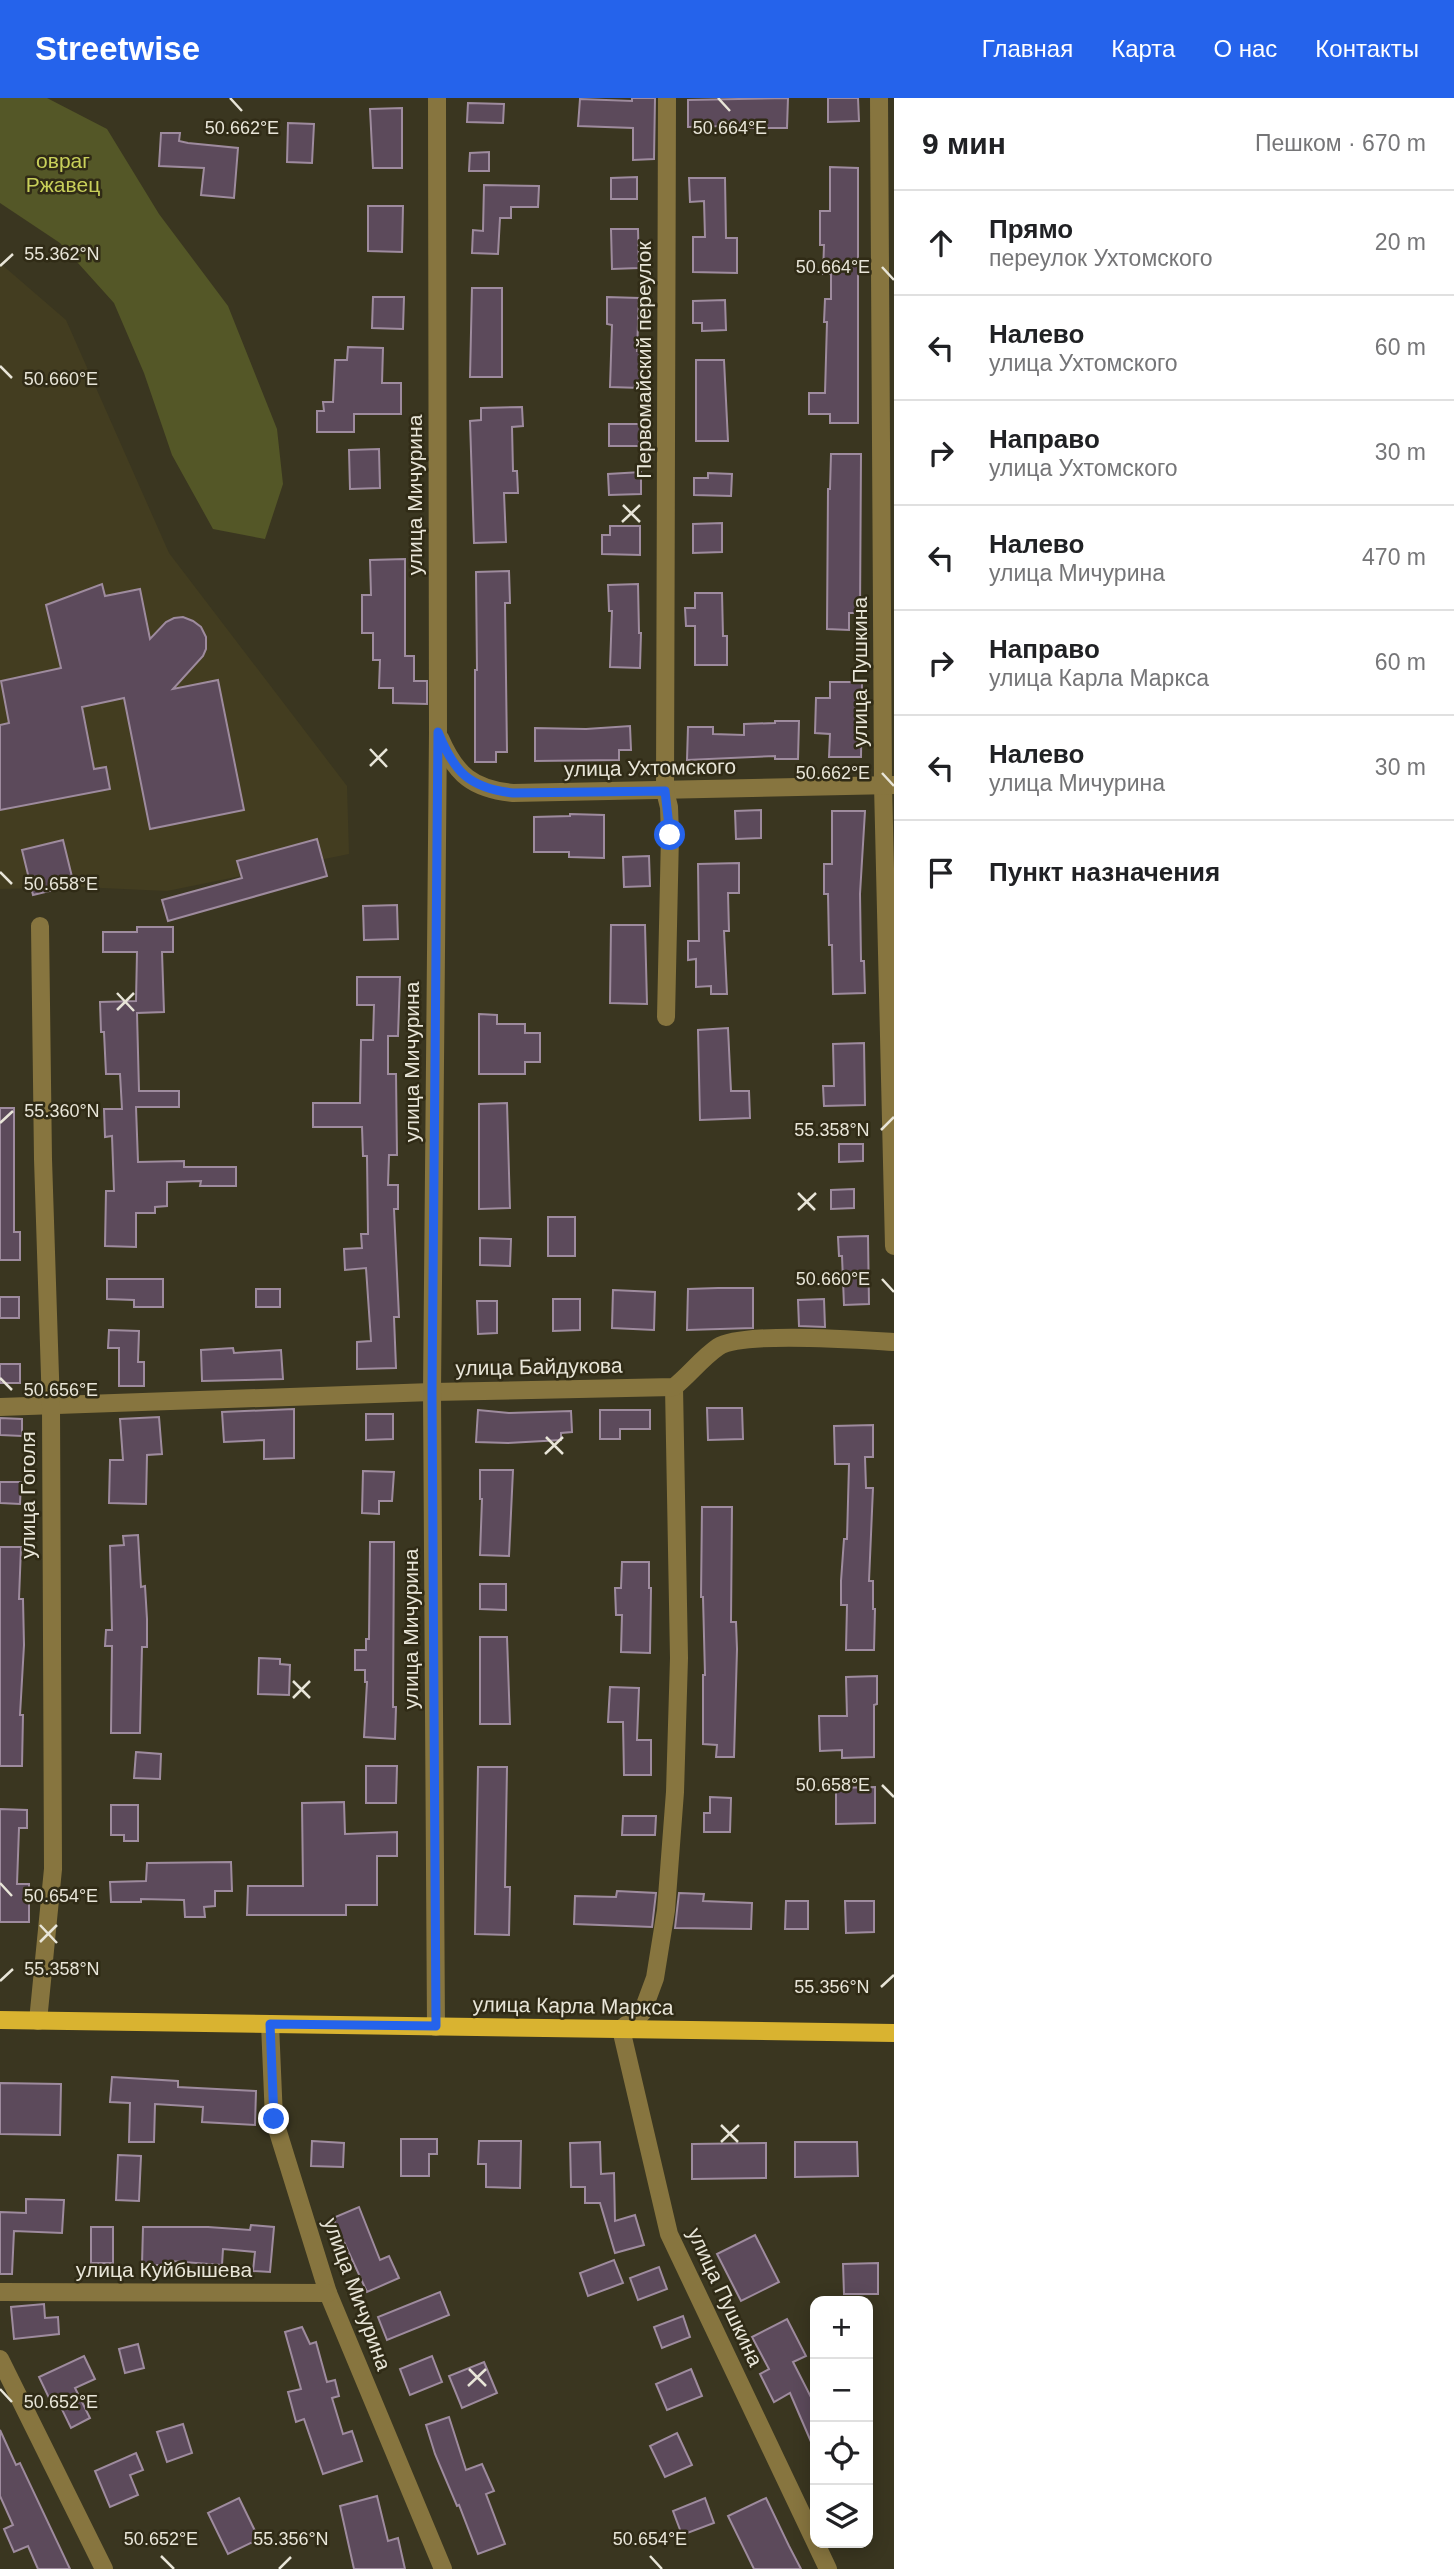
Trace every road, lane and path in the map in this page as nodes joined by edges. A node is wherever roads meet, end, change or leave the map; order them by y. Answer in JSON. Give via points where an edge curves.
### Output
{"nodes":[{"id":1,"x":437,"y":98,"type":"edge"},
{"id":2,"x":667,"y":98,"type":"edge"},
{"id":3,"x":879,"y":98,"type":"edge"},
{"id":4,"x":438,"y":732,"type":"junction"},
{"id":5,"x":889,"y":785,"type":"edge"},
{"id":6,"x":665,"y":791,"type":"junction"},
{"id":7,"x":40,"y":926,"type":"dead end"},
{"id":8,"x":666,"y":1017,"type":"dead end"},
{"id":9,"x":894,"y":1246,"type":"edge"},
{"id":10,"x":894,"y":1342,"type":"edge"},
{"id":11,"x":674,"y":1387,"type":"junction"},
{"id":12,"x":432,"y":1392,"type":"junction"},
{"id":13,"x":0,"y":1407,"type":"edge"},
{"id":14,"x":51,"y":1407,"type":"junction"},
{"id":15,"x":0,"y":2020,"type":"edge"},
{"id":16,"x":38,"y":2021,"type":"junction"},
{"id":17,"x":270,"y":2024,"type":"junction"},
{"id":18,"x":436,"y":2026,"type":"junction"},
{"id":19,"x":621,"y":2029,"type":"junction"},
{"id":20,"x":894,"y":2034,"type":"edge"},
{"id":21,"x":0,"y":2292,"type":"edge"},
{"id":22,"x":328,"y":2293,"type":"junction"},
{"id":23,"x":0,"y":2359,"type":"edge"},
{"id":24,"x":104,"y":2569,"type":"edge"},
{"id":25,"x":443,"y":2569,"type":"edge"},
{"id":26,"x":828,"y":2569,"type":"edge"}],
"edges":[{"from":1,"to":4,"type":"street","name":"улица Мичурина"},
{"from":2,"to":6,"type":"street","name":"Первомайский переулок"},
{"from":3,"to":5,"type":"street","name":"улица Пушкина"},
{"from":4,"to":6,"type":"street","name":"улица Ухтомского","via":[[459,772],[493,791]]},
{"from":4,"to":12,"type":"street","name":"улица Мичурина"},
{"from":5,"to":6,"type":"street","name":"улица Ухтомского"},
{"from":5,"to":9,"type":"street","name":"улица Пушкина"},
{"from":6,"to":8,"type":"street","name":"Первомайский переулок","via":[[670,835]]},
{"from":7,"to":14,"type":"street","name":"улица Гоголя"},
{"from":10,"to":11,"type":"street","via":[[744,1341],[720,1346]]},
{"from":11,"to":12,"type":"street","name":"улица Байдукова"},
{"from":11,"to":19,"type":"street","via":[[679,1658],[671,1845],[662,1944],[654,1978],[642,2013]]},
{"from":12,"to":14,"type":"street","name":"улица Байдукова"},
{"from":12,"to":18,"type":"street","name":"улица Мичурина"},
{"from":13,"to":14,"type":"street","name":"улица Байдукова"},
{"from":14,"to":16,"type":"street","name":"улица Гоголя","via":[[53,1869]]},
{"from":15,"to":16,"type":"main road","name":"улица Карла Маркса"},
{"from":16,"to":17,"type":"main road","name":"улица Карла Маркса"},
{"from":17,"to":18,"type":"main road","name":"улица Карла Маркса"},
{"from":17,"to":22,"type":"street","name":"улица Мичурина","via":[[274,2119]]},
{"from":18,"to":19,"type":"main road","name":"улица Карла Маркса"},
{"from":19,"to":20,"type":"main road","name":"улица Карла Маркса"},
{"from":19,"to":26,"type":"street","name":"улица Пушкина","via":[[669,2234]]},
{"from":21,"to":22,"type":"street","name":"улица Куйбышева"},
{"from":22,"to":25,"type":"street","name":"улица Мичурина"},
{"from":23,"to":24,"type":"street"}]}
